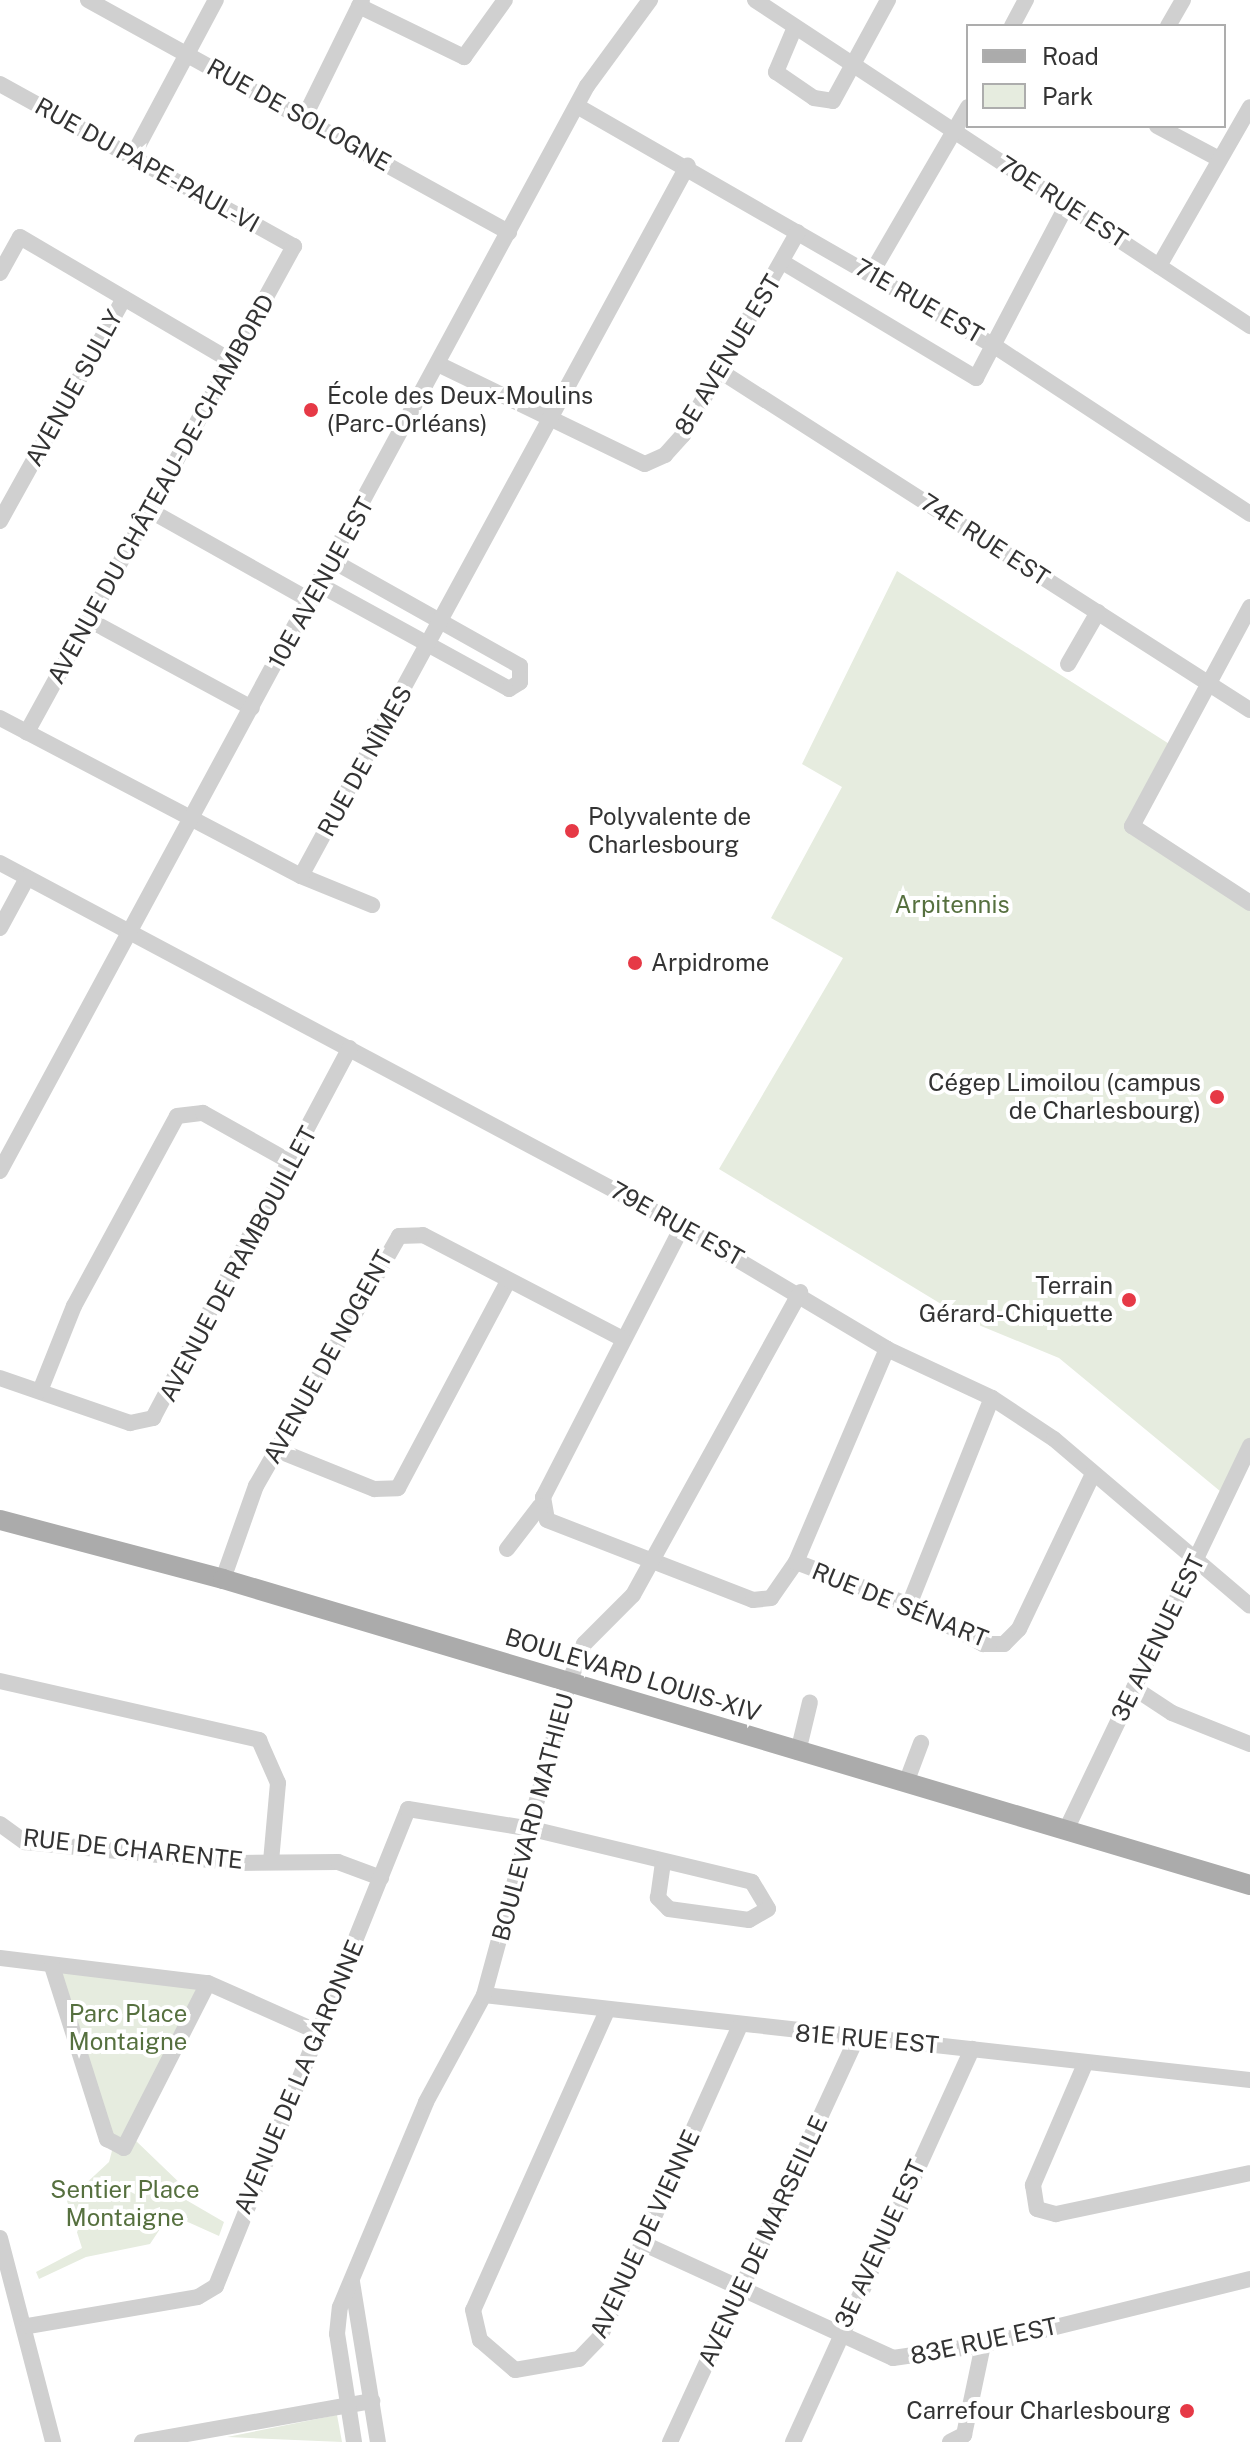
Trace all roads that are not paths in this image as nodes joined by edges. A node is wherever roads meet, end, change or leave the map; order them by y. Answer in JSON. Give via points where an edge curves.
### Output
{"nodes":[{"id":1,"x":88,"y":0,"type":"edge"},
{"id":2,"x":216,"y":0,"type":"edge"},
{"id":3,"x":505,"y":0,"type":"edge"},
{"id":4,"x":650,"y":0,"type":"edge"},
{"id":5,"x":755,"y":0,"type":"edge"},
{"id":6,"x":888,"y":0,"type":"edge"},
{"id":7,"x":1026,"y":0,"type":"edge"},
{"id":8,"x":1183,"y":0,"type":"edge"},
{"id":9,"x":360,"y":3,"type":"edge"},
{"id":10,"x":1013,"y":24,"type":"edge"},
{"id":11,"x":1169,"y":24,"type":"edge"},
{"id":12,"x":795,"y":27,"type":"junction"},
{"id":13,"x":188,"y":53,"type":"junction"},
{"id":14,"x":853,"y":68,"type":"junction"},
{"id":15,"x":0,"y":84,"type":"edge"},
{"id":16,"x":577,"y":106,"type":"junction"},
{"id":17,"x":1250,"y":107,"type":"edge"},
{"id":18,"x":966,"y":111,"type":"edge"},
{"id":19,"x":304,"y":118,"type":"junction"},
{"id":20,"x":1161,"y":128,"type":"edge"},
{"id":21,"x":955,"y":131,"type":"junction"},
{"id":22,"x":132,"y":157,"type":"junction"},
{"id":23,"x":1219,"y":159,"type":"junction"},
{"id":24,"x":688,"y":165,"type":"junction"},
{"id":25,"x":1067,"y":205,"type":"junction"},
{"id":26,"x":509,"y":232,"type":"junction"},
{"id":27,"x":798,"y":232,"type":"junction"},
{"id":28,"x":294,"y":246,"type":"joint"},
{"id":29,"x":784,"y":263,"type":"junction"},
{"id":30,"x":1159,"y":266,"type":"junction"},
{"id":31,"x":872,"y":272,"type":"junction"},
{"id":32,"x":0,"y":273,"type":"edge"},
{"id":33,"x":124,"y":298,"type":"junction"},
{"id":34,"x":1250,"y":326,"type":"edge"},
{"id":35,"x":996,"y":347,"type":"junction"},
{"id":36,"x":231,"y":361,"type":"junction"},
{"id":37,"x":442,"y":366,"type":"junction"},
{"id":38,"x":720,"y":371,"type":"junction"},
{"id":39,"x":552,"y":423,"type":"junction"},
{"id":40,"x":149,"y":510,"type":"junction"},
{"id":41,"x":1250,"y":514,"type":"edge"},
{"id":42,"x":0,"y":521,"type":"edge"},
{"id":43,"x":333,"y":561,"type":"junction"},
{"id":44,"x":320,"y":585,"type":"junction"},
{"id":45,"x":311,"y":601,"type":"junction"},
{"id":46,"x":1250,"y":607,"type":"edge"},
{"id":47,"x":1098,"y":612,"type":"junction"},
{"id":48,"x":89,"y":620,"type":"junction"},
{"id":49,"x":442,"y":622,"type":"junction"},
{"id":50,"x":429,"y":646,"type":"junction"},
{"id":51,"x":1068,"y":664,"type":"dead end"},
{"id":52,"x":1207,"y":683,"type":"junction"},
{"id":53,"x":252,"y":708,"type":"junction"},
{"id":54,"x":1250,"y":710,"type":"edge"},
{"id":55,"x":0,"y":718,"type":"edge"},
{"id":56,"x":27,"y":732,"type":"junction"},
{"id":57,"x":193,"y":816,"type":"junction"},
{"id":58,"x":0,"y":863,"type":"edge"},
{"id":59,"x":301,"y":876,"type":"junction"},
{"id":60,"x":27,"y":878,"type":"junction"},
{"id":61,"x":1250,"y":903,"type":"edge"},
{"id":62,"x":372,"y":905,"type":"dead end"},
{"id":63,"x":0,"y":928,"type":"edge"},
{"id":64,"x":128,"y":934,"type":"junction"},
{"id":65,"x":350,"y":1048,"type":"junction"},
{"id":66,"x":294,"y":1164,"type":"junction"},
{"id":67,"x":0,"y":1171,"type":"edge"},
{"id":68,"x":682,"y":1227,"type":"junction"},
{"id":69,"x":508,"y":1281,"type":"junction"},
{"id":70,"x":800,"y":1292,"type":"junction"},
{"id":71,"x":623,"y":1339,"type":"junction"},
{"id":72,"x":887,"y":1349,"type":"junction"},
{"id":73,"x":0,"y":1378,"type":"edge"},
{"id":74,"x":40,"y":1391,"type":"junction"},
{"id":75,"x":992,"y":1398,"type":"junction"},
{"id":76,"x":1250,"y":1446,"type":"edge"},
{"id":77,"x":277,"y":1450,"type":"junction"},
{"id":78,"x":1093,"y":1474,"type":"junction"},
{"id":79,"x":540,"y":1506,"type":"junction"},
{"id":80,"x":0,"y":1520,"type":"edge"},
{"id":81,"x":507,"y":1549,"type":"dead end"},
{"id":82,"x":796,"y":1562,"type":"junction"},
{"id":83,"x":652,"y":1563,"type":"junction"},
{"id":84,"x":1194,"y":1563,"type":"junction"},
{"id":85,"x":223,"y":1579,"type":"junction"},
{"id":86,"x":909,"y":1605,"type":"junction"},
{"id":87,"x":1250,"y":1606,"type":"edge"},
{"id":88,"x":0,"y":1681,"type":"edge"},
{"id":89,"x":569,"y":1683,"type":"junction"},
{"id":90,"x":1134,"y":1688,"type":"junction"},
{"id":91,"x":810,"y":1702,"type":"dead end"},
{"id":92,"x":921,"y":1743,"type":"dead end"},
{"id":93,"x":1250,"y":1744,"type":"edge"},
{"id":94,"x":798,"y":1752,"type":"junction"},
{"id":95,"x":906,"y":1783,"type":"junction"},
{"id":96,"x":0,"y":1824,"type":"edge"},
{"id":97,"x":532,"y":1829,"type":"junction"},
{"id":98,"x":1066,"y":1830,"type":"junction"},
{"id":99,"x":663,"y":1861,"type":"junction"},
{"id":100,"x":271,"y":1862,"type":"junction"},
{"id":101,"x":381,"y":1878,"type":"junction"},
{"id":102,"x":1250,"y":1885,"type":"edge"},
{"id":103,"x":0,"y":1958,"type":"edge"},
{"id":104,"x":52,"y":1966,"type":"junction"},
{"id":105,"x":208,"y":1983,"type":"junction"},
{"id":106,"x":484,"y":1995,"type":"junction"},
{"id":107,"x":606,"y":2013,"type":"junction"},
{"id":108,"x":739,"y":2027,"type":"junction"},
{"id":109,"x":316,"y":2031,"type":"junction"},
{"id":110,"x":856,"y":2040,"type":"junction"},
{"id":111,"x":972,"y":2049,"type":"junction"},
{"id":112,"x":1085,"y":2064,"type":"junction"},
{"id":113,"x":1250,"y":2080,"type":"edge"},
{"id":114,"x":1250,"y":2173,"type":"edge"},
{"id":115,"x":0,"y":2238,"type":"edge"},
{"id":116,"x":642,"y":2243,"type":"junction"},
{"id":117,"x":1250,"y":2279,"type":"edge"},
{"id":118,"x":352,"y":2282,"type":"junction"},
{"id":119,"x":742,"y":2289,"type":"junction"},
{"id":120,"x":28,"y":2326,"type":"junction"},
{"id":121,"x":838,"y":2332,"type":"junction"},
{"id":122,"x":983,"y":2345,"type":"junction"},
{"id":123,"x":372,"y":2401,"type":"junction"},
{"id":124,"x":348,"y":2405,"type":"junction"},
{"id":125,"x":53,"y":2442,"type":"edge"},
{"id":126,"x":142,"y":2442,"type":"edge"},
{"id":127,"x":354,"y":2442,"type":"edge"},
{"id":128,"x":378,"y":2442,"type":"edge"},
{"id":129,"x":670,"y":2442,"type":"edge"},
{"id":130,"x":793,"y":2442,"type":"edge"},
{"id":131,"x":950,"y":2442,"type":"edge"}],
"edges":[{"from":1,"to":13,"type":"street","name":"RUE DE SOLOGNE"},
{"from":2,"to":13,"type":"street"},
{"from":3,"to":9,"type":"street","via":[[464,57]]},
{"from":4,"to":16,"type":"street","name":"10E AVENUE EST","via":[[607,51]]},
{"from":5,"to":12,"type":"street","name":"70E RUE EST"},
{"from":6,"to":14,"type":"street"},
{"from":7,"to":10,"type":"street"},
{"from":8,"to":11,"type":"street"},
{"from":9,"to":19,"type":"street"},
{"from":12,"to":14,"type":"street","name":"70E RUE EST"},
{"from":12,"to":14,"type":"street","via":[[773,65],[780,76],[825,103]]},
{"from":13,"to":19,"type":"street","name":"RUE DE SOLOGNE"},
{"from":13,"to":22,"type":"street"},
{"from":14,"to":21,"type":"street","name":"70E RUE EST"},
{"from":15,"to":22,"type":"street","name":"RUE DU PAPE-PAUL-VI"},
{"from":16,"to":24,"type":"street","name":"71E RUE EST"},
{"from":16,"to":26,"type":"street","name":"10E AVENUE EST"},
{"from":17,"to":23,"type":"street"},
{"from":18,"to":21,"type":"street"},
{"from":19,"to":26,"type":"street","name":"RUE DE SOLOGNE"},
{"from":20,"to":23,"type":"street"},
{"from":21,"to":25,"type":"street","name":"70E RUE EST"},
{"from":21,"to":31,"type":"street"},
{"from":22,"to":28,"type":"street","name":"RUE DU PAPE-PAUL-VI"},
{"from":23,"to":30,"type":"street"},
{"from":24,"to":27,"type":"street","name":"71E RUE EST"},
{"from":24,"to":39,"type":"street","name":"RUE DE NÎMES"},
{"from":25,"to":30,"type":"street","name":"70E RUE EST"},
{"from":25,"to":35,"type":"street"},
{"from":26,"to":37,"type":"street","name":"10E AVENUE EST"},
{"from":27,"to":29,"type":"street","name":"8E AVENUE EST"},
{"from":27,"to":31,"type":"street","name":"71E RUE EST"},
{"from":28,"to":36,"type":"street","name":"AVENUE DU CHÂTEAU-DE-CHAMBORD"},
{"from":29,"to":35,"type":"street","name":"71E RUE EST","via":[[976,378]]},
{"from":29,"to":38,"type":"street","name":"8E AVENUE EST"},
{"from":30,"to":34,"type":"street","name":"70E RUE EST"},
{"from":31,"to":35,"type":"street","name":"71E RUE EST"},
{"from":32,"to":33,"type":"street","via":[[20,237]]},
{"from":33,"to":36,"type":"street"},
{"from":33,"to":42,"type":"street","name":"AVENUE SULLY"},
{"from":35,"to":41,"type":"street","name":"71E RUE EST"},
{"from":36,"to":40,"type":"street","name":"AVENUE DU CHÂTEAU-DE-CHAMBORD"},
{"from":37,"to":39,"type":"street"},
{"from":37,"to":43,"type":"street","name":"10E AVENUE EST"},
{"from":38,"to":39,"type":"street","name":"8E AVENUE EST","via":[[683,435],[665,455],[645,464]]},
{"from":38,"to":47,"type":"street","name":"74E RUE EST"},
{"from":39,"to":49,"type":"street","name":"RUE DE NÎMES"},
{"from":40,"to":45,"type":"street"},
{"from":40,"to":48,"type":"street","name":"AVENUE DU CHÂTEAU-DE-CHAMBORD"},
{"from":43,"to":44,"type":"street","name":"10E AVENUE EST"},
{"from":43,"to":49,"type":"street"},
{"from":44,"to":45,"type":"street","name":"10E AVENUE EST"},
{"from":44,"to":50,"type":"street"},
{"from":45,"to":53,"type":"street","name":"10E AVENUE EST"},
{"from":46,"to":52,"type":"street"},
{"from":47,"to":51,"type":"street"},
{"from":47,"to":52,"type":"street","name":"74E RUE EST"},
{"from":48,"to":53,"type":"street"},
{"from":48,"to":56,"type":"street","name":"AVENUE DU CHÂTEAU-DE-CHAMBORD"},
{"from":49,"to":50,"type":"street","name":"RUE DE NÎMES"},
{"from":49,"to":50,"type":"street","via":[[520,666],[520,682],[509,689]]},
{"from":50,"to":59,"type":"street","name":"RUE DE NÎMES"},
{"from":52,"to":54,"type":"street","name":"74E RUE EST"},
{"from":52,"to":61,"type":"street","via":[[1132,826]]},
{"from":53,"to":57,"type":"street","name":"10E AVENUE EST"},
{"from":55,"to":56,"type":"street"},
{"from":56,"to":57,"type":"street"},
{"from":57,"to":59,"type":"street"},
{"from":57,"to":64,"type":"street","name":"10E AVENUE EST"},
{"from":58,"to":60,"type":"street","name":"79E RUE EST"},
{"from":59,"to":62,"type":"street"},
{"from":60,"to":63,"type":"street"},
{"from":60,"to":64,"type":"street","name":"79E RUE EST"},
{"from":64,"to":65,"type":"street","name":"79E RUE EST"},
{"from":64,"to":67,"type":"street","name":"10E AVENUE EST"},
{"from":65,"to":66,"type":"street","name":"AVENUE DE RAMBOUILLET"},
{"from":65,"to":68,"type":"street","name":"79E RUE EST"},
{"from":66,"to":74,"type":"street","name":"AVENUE DE RAMBOUILLET","via":[[153,1418],[130,1423]]},
{"from":66,"to":74,"type":"street","via":[[203,1113],[177,1116],[74,1306]]},
{"from":68,"to":70,"type":"street","name":"79E RUE EST"},
{"from":68,"to":71,"type":"street"},
{"from":69,"to":71,"type":"street","name":"AVENUE DE NOGENT"},
{"from":69,"to":77,"type":"street","via":[[398,1488],[374,1489]]},
{"from":69,"to":77,"type":"street","name":"AVENUE DE NOGENT","via":[[423,1235],[399,1236]]},
{"from":70,"to":72,"type":"street","name":"79E RUE EST"},
{"from":70,"to":83,"type":"street","name":"BOULEVARD MATHIEU"},
{"from":71,"to":79,"type":"street"},
{"from":72,"to":75,"type":"street","name":"79E RUE EST"},
{"from":72,"to":82,"type":"street"},
{"from":73,"to":74,"type":"street","name":"AVENUE DE RAMBOUILLET"},
{"from":75,"to":78,"type":"street","name":"79E RUE EST"},
{"from":75,"to":86,"type":"street"},
{"from":76,"to":84,"type":"street","name":"3E AVENUE EST"},
{"from":77,"to":85,"type":"street","name":"AVENUE DE NOGENT","via":[[233,1541]]},
{"from":78,"to":84,"type":"street","name":"79E RUE EST"},
{"from":78,"to":86,"type":"street","name":"RUE DE SÉNART","via":[[1013,1639],[983,1644]]},
{"from":79,"to":81,"type":"street"},
{"from":79,"to":83,"type":"street","via":[[556,1525]]},
{"from":80,"to":85,"type":"main road","name":"BOULEVARD LOUIS-XIV"},
{"from":82,"to":83,"type":"street","via":[[777,1593],[764,1601]]},
{"from":82,"to":86,"type":"street","name":"RUE DE SÉNART"},
{"from":83,"to":89,"type":"street","name":"BOULEVARD MATHIEU","via":[[633,1595],[584,1644]]},
{"from":84,"to":87,"type":"street","name":"79E RUE EST"},
{"from":84,"to":90,"type":"street","name":"3E AVENUE EST"},
{"from":85,"to":89,"type":"main road","name":"BOULEVARD LOUIS-XIV"},
{"from":88,"to":100,"type":"street","name":"RUE DE CHARENTE","via":[[259,1740],[278,1783]]},
{"from":89,"to":94,"type":"main road","name":"BOULEVARD LOUIS-XIV"},
{"from":89,"to":97,"type":"street","name":"BOULEVARD MATHIEU"},
{"from":90,"to":93,"type":"street","via":[[1172,1713]]},
{"from":90,"to":98,"type":"street","name":"3E AVENUE EST"},
{"from":91,"to":94,"type":"street"},
{"from":92,"to":95,"type":"street"},
{"from":94,"to":95,"type":"main road","name":"BOULEVARD LOUIS-XIV"},
{"from":95,"to":98,"type":"main road","name":"BOULEVARD LOUIS-XIV"},
{"from":96,"to":100,"type":"street","name":"RUE DE CHARENTE","via":[[25,1842]]},
{"from":97,"to":99,"type":"street"},
{"from":97,"to":101,"type":"street","name":"AVENUE DE LA GARONNE","via":[[416,1806],[396,1824]]},
{"from":97,"to":106,"type":"street","name":"BOULEVARD MATHIEU"},
{"from":98,"to":102,"type":"main road","name":"BOULEVARD LOUIS-XIV"},
{"from":99,"to":99,"type":"street","via":[[752,1882],[768,1909],[749,1920],[669,1909],[658,1898]]},
{"from":100,"to":101,"type":"street","name":"RUE DE CHARENTE","via":[[338,1862]]},
{"from":101,"to":109,"type":"street","name":"AVENUE DE LA GARONNE"},
{"from":103,"to":104,"type":"street"},
{"from":104,"to":105,"type":"street"},
{"from":104,"to":105,"type":"street","via":[[107,2139],[124,2148]]},
{"from":105,"to":109,"type":"street"},
{"from":106,"to":107,"type":"street","name":"81E RUE EST"},
{"from":106,"to":118,"type":"street","name":"BOULEVARD MATHIEU","via":[[426,2102]]},
{"from":107,"to":108,"type":"street","name":"81E RUE EST"},
{"from":107,"to":116,"type":"street","name":"AVENUE DE VIENNE","via":[[477,2297],[473,2322],[480,2340],[515,2370],[579,2359],[600,2337]]},
{"from":108,"to":110,"type":"street","name":"81E RUE EST"},
{"from":108,"to":116,"type":"street","name":"AVENUE DE VIENNE"},
{"from":109,"to":120,"type":"street","name":"AVENUE DE LA GARONNE","via":[[216,2286],[198,2297]]},
{"from":110,"to":111,"type":"street","name":"81E RUE EST"},
{"from":110,"to":119,"type":"street","name":"AVENUE DE MARSEILLE"},
{"from":111,"to":112,"type":"street","name":"81E RUE EST"},
{"from":111,"to":121,"type":"street","name":"3E AVENUE EST"},
{"from":112,"to":113,"type":"street","name":"81E RUE EST"},
{"from":112,"to":114,"type":"street","via":[[1033,2185],[1037,2209],[1056,2214]]},
{"from":115,"to":120,"type":"street"},
{"from":116,"to":119,"type":"street","name":"83E RUE EST"},
{"from":117,"to":122,"type":"street","name":"83E RUE EST"},
{"from":118,"to":123,"type":"street"},
{"from":118,"to":124,"type":"street","name":"BOULEVARD MATHIEU","via":[[337,2334]]},
{"from":119,"to":121,"type":"street","name":"83E RUE EST"},
{"from":119,"to":129,"type":"street","name":"AVENUE DE MARSEILLE"},
{"from":120,"to":125,"type":"street"},
{"from":121,"to":122,"type":"street","name":"83E RUE EST","via":[[893,2358]]},
{"from":121,"to":130,"type":"street","name":"3E AVENUE EST"},
{"from":122,"to":131,"type":"street","via":[[964,2435]]},
{"from":123,"to":124,"type":"street"},
{"from":123,"to":128,"type":"street"},
{"from":124,"to":126,"type":"street"},
{"from":124,"to":127,"type":"street","name":"BOULEVARD MATHIEU"}]}
